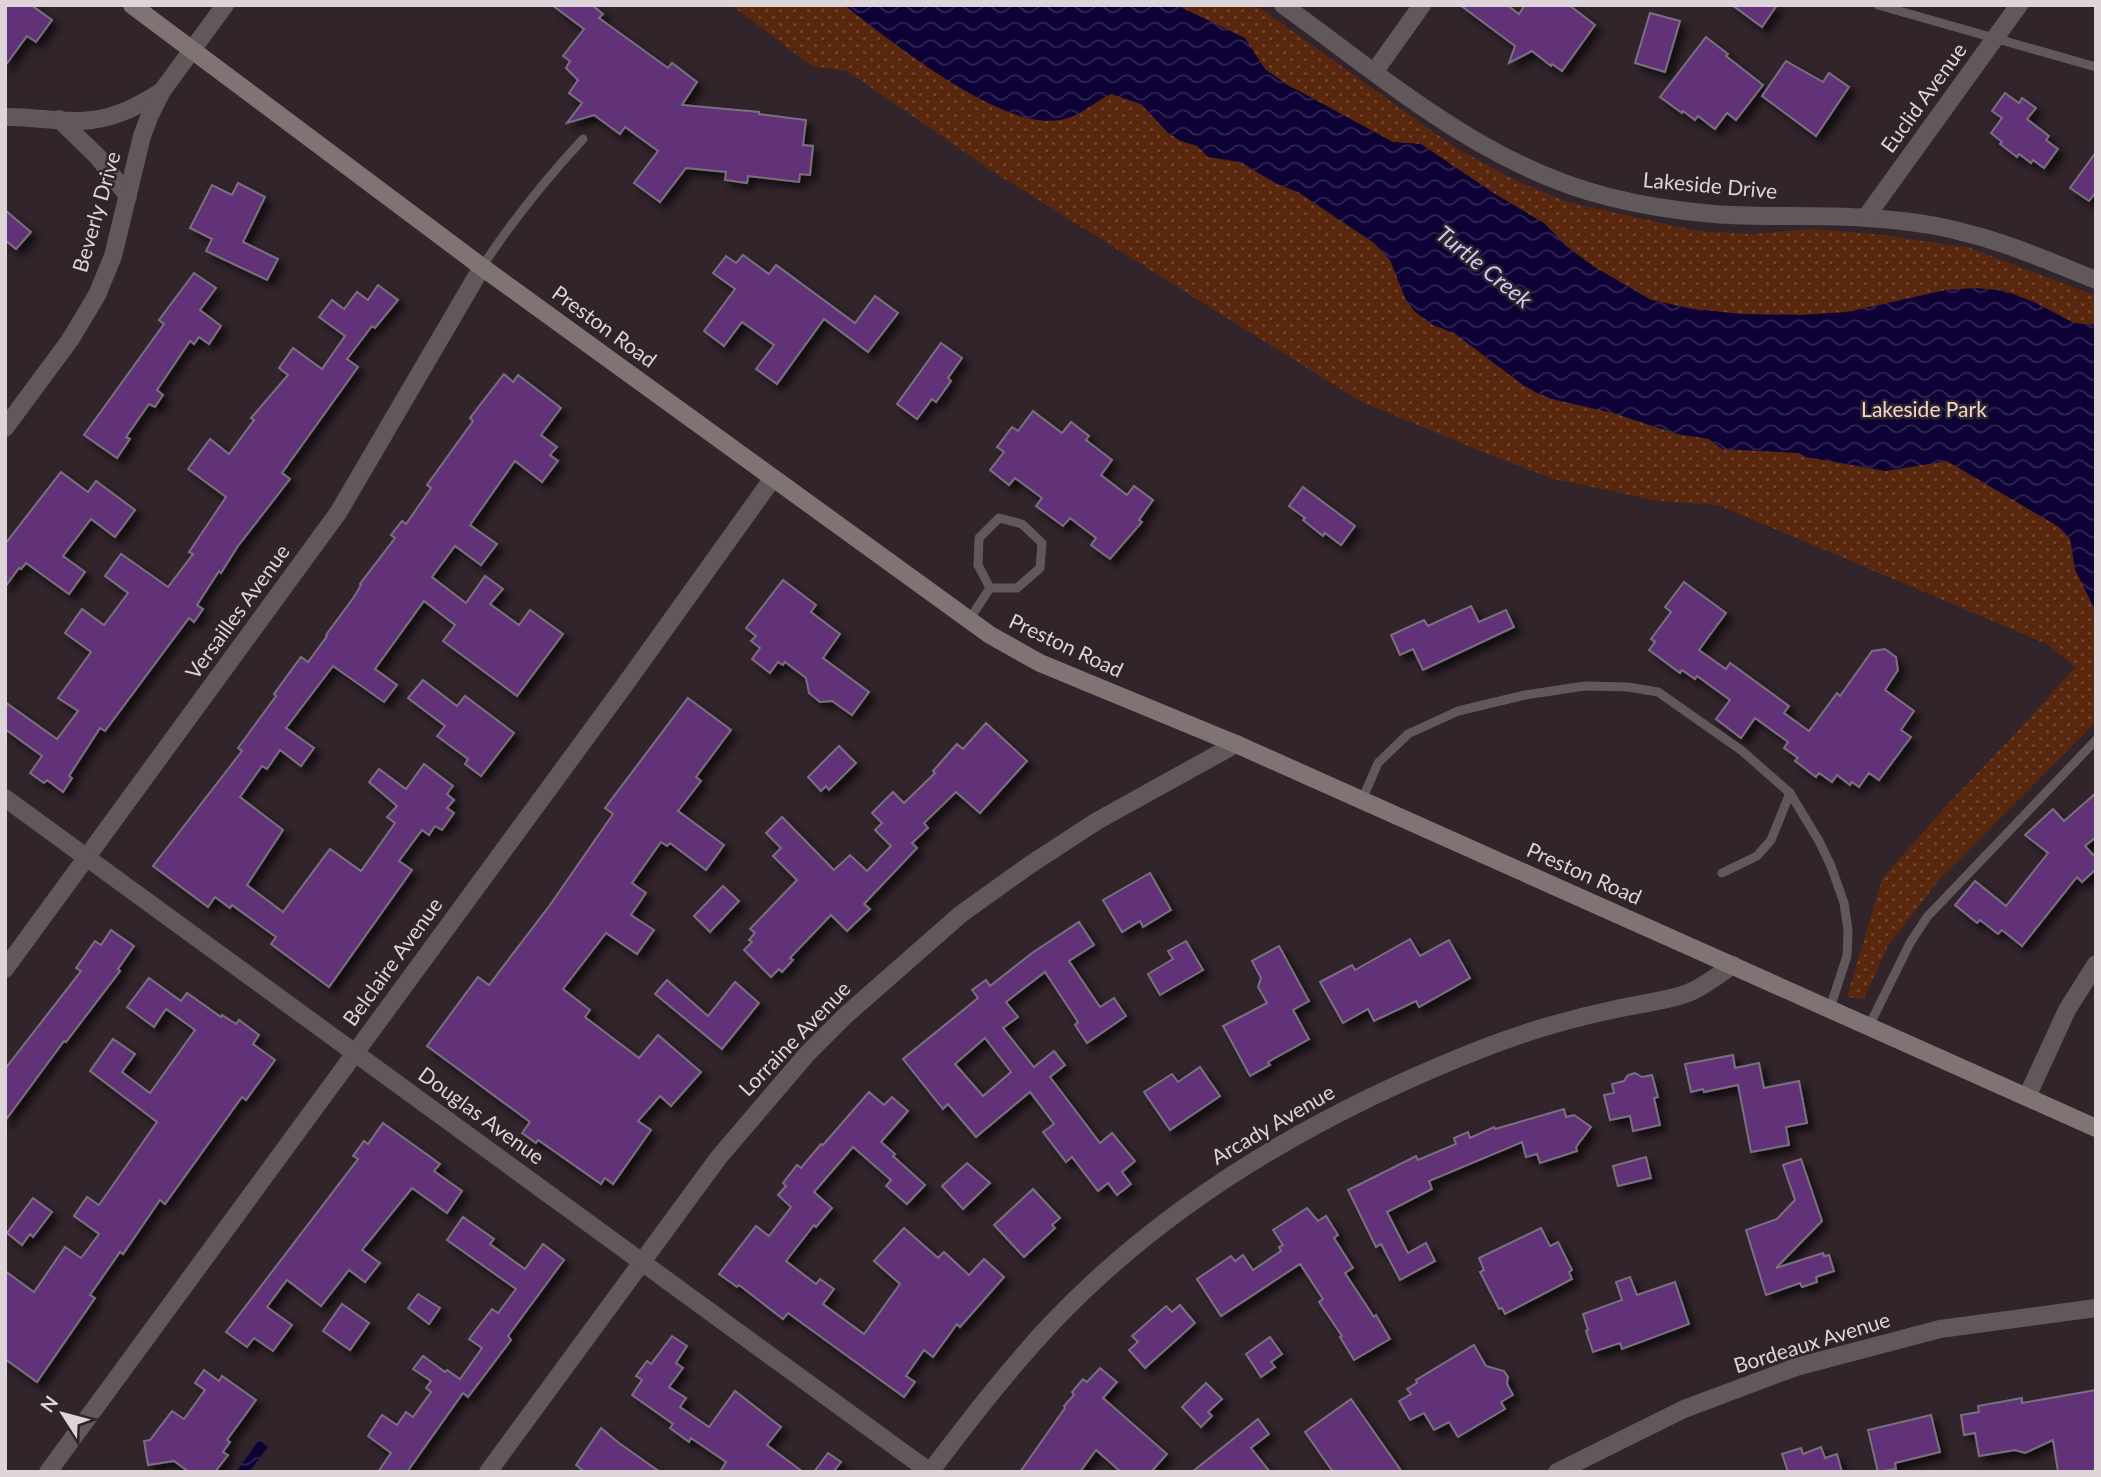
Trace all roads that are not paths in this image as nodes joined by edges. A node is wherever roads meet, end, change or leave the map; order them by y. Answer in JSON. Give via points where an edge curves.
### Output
{"nodes":[{"id":1,"x":132,"y":5,"type":"edge"},
{"id":2,"x":225,"y":5,"type":"edge"},
{"id":3,"x":1283,"y":5,"type":"edge"},
{"id":4,"x":1422,"y":5,"type":"edge"},
{"id":5,"x":1878,"y":5,"type":"edge"},
{"id":6,"x":2019,"y":5,"type":"edge"},
{"id":7,"x":1994,"y":40,"type":"junction"},
{"id":8,"x":192,"y":49,"type":"junction"},
{"id":9,"x":2096,"y":67,"type":"edge"},
{"id":10,"x":1375,"y":71,"type":"junction"},
{"id":11,"x":162,"y":91,"type":"junction"},
{"id":12,"x":5,"y":117,"type":"edge"},
{"id":13,"x":59,"y":119,"type":"junction"},
{"id":14,"x":583,"y":139,"type":"dead end"},
{"id":15,"x":128,"y":196,"type":"junction"},
{"id":16,"x":1866,"y":217,"type":"junction"},
{"id":17,"x":482,"y":267,"type":"junction"},
{"id":18,"x":2096,"y":279,"type":"edge"},
{"id":19,"x":5,"y":428,"type":"edge"},
{"id":20,"x":773,"y":478,"type":"junction"},
{"id":21,"x":990,"y":588,"type":"junction"},
{"id":22,"x":969,"y":620,"type":"junction"},
{"id":23,"x":2096,"y":740,"type":"edge"},
{"id":24,"x":1236,"y":744,"type":"junction"},
{"id":25,"x":1790,"y":793,"type":"junction"},
{"id":26,"x":5,"y":798,"type":"edge"},
{"id":27,"x":1362,"y":800,"type":"junction"},
{"id":28,"x":87,"y":858,"type":"junction"},
{"id":29,"x":1722,"y":873,"type":"dead end"},
{"id":30,"x":2096,"y":964,"type":"edge"},
{"id":31,"x":1733,"y":965,"type":"junction"},
{"id":32,"x":5,"y":969,"type":"edge"},
{"id":33,"x":1830,"y":1008,"type":"junction"},
{"id":34,"x":1869,"y":1026,"type":"junction"},
{"id":35,"x":355,"y":1052,"type":"junction"},
{"id":36,"x":2027,"y":1097,"type":"junction"},
{"id":37,"x":2096,"y":1128,"type":"edge"},
{"id":38,"x":642,"y":1262,"type":"junction"},
{"id":39,"x":2096,"y":1308,"type":"edge"},
{"id":40,"x":48,"y":1472,"type":"edge"},
{"id":41,"x":488,"y":1472,"type":"edge"},
{"id":42,"x":930,"y":1472,"type":"edge"},
{"id":43,"x":1558,"y":1472,"type":"edge"}],
"edges":[{"from":1,"to":8,"type":"main road","name":"Preston Road"},
{"from":2,"to":8,"type":"street","name":"Beverly Drive"},
{"from":3,"to":10,"type":"street","name":"Lakeside Drive"},
{"from":4,"to":10,"type":"street"},
{"from":5,"to":7,"type":"lane"},
{"from":6,"to":7,"type":"street","name":"Euclid Avenue"},
{"from":7,"to":9,"type":"lane"},
{"from":7,"to":16,"type":"street","name":"Euclid Avenue"},
{"from":8,"to":11,"type":"street","name":"Beverly Drive"},
{"from":8,"to":17,"type":"main road","name":"Preston Road"},
{"from":10,"to":16,"type":"street","name":"Lakeside Drive","via":[[1482,146],[1522,167],[1607,197],[1714,214]]},
{"from":11,"to":13,"type":"street","via":[[110,117]]},
{"from":11,"to":15,"type":"street","name":"Beverly Drive","via":[[142,136]]},
{"from":12,"to":13,"type":"street"},
{"from":13,"to":15,"type":"street","via":[[98,157]]},
{"from":14,"to":17,"type":"lane","via":[[546,178]]},
{"from":15,"to":19,"type":"street","name":"Beverly Drive","via":[[113,256],[97,295]]},
{"from":16,"to":18,"type":"street","name":"Lakeside Drive","via":[[1968,233]]},
{"from":17,"to":20,"type":"main road","name":"Preston Road"},
{"from":17,"to":28,"type":"street","name":"Versailles Avenue","via":[[338,513]]},
{"from":20,"to":22,"type":"main road","name":"Preston Road"},
{"from":20,"to":35,"type":"street","name":"Belclaire Avenue"},
{"from":21,"to":21,"type":"lane","via":[[978,565],[979,538],[999,518],[1023,524],[1042,543],[1040,568],[1017,588]]},
{"from":21,"to":22,"type":"lane"},
{"from":22,"to":24,"type":"main road","name":"Preston Road","via":[[1040,663]]},
{"from":23,"to":34,"type":"lane","via":[[1927,917]]},
{"from":24,"to":27,"type":"main road","name":"Preston Road"},
{"from":24,"to":38,"type":"street","name":"Lorraine Avenue","via":[[1097,821],[1031,864],[961,914],[887,978],[767,1099]]},
{"from":25,"to":27,"type":"lane","via":[[1741,750],[1658,692],[1585,686],[1458,712],[1409,734],[1378,763]]},
{"from":25,"to":29,"type":"lane","via":[[1771,840],[1756,856]]},
{"from":25,"to":33,"type":"lane","via":[[1819,841],[1844,903],[1847,956]]},
{"from":26,"to":28,"type":"street","name":"Douglas Avenue"},
{"from":27,"to":31,"type":"main road","name":"Preston Road"},
{"from":28,"to":32,"type":"street","name":"Versailles Avenue"},
{"from":28,"to":35,"type":"street","name":"Douglas Avenue"},
{"from":30,"to":36,"type":"street","via":[[2067,1010]]},
{"from":31,"to":33,"type":"main road","name":"Preston Road"},
{"from":31,"to":42,"type":"street","name":"Arcady Avenue","via":[[1690,993],[1562,1021],[1421,1073],[1335,1113],[1250,1163],[1138,1245],[1053,1322]]},
{"from":33,"to":34,"type":"main road","name":"Preston Road"},
{"from":34,"to":36,"type":"main road","name":"Preston Road"},
{"from":35,"to":38,"type":"street","name":"Douglas Avenue"},
{"from":35,"to":40,"type":"street","name":"Belclaire Avenue"},
{"from":36,"to":37,"type":"main road","name":"Preston Road"},
{"from":38,"to":41,"type":"street","name":"Lorraine Avenue"},
{"from":38,"to":42,"type":"street","name":"Douglas Avenue"},
{"from":39,"to":43,"type":"street","name":"Bordeaux Avenue","via":[[1940,1329],[1796,1367],[1684,1409]]}]}
